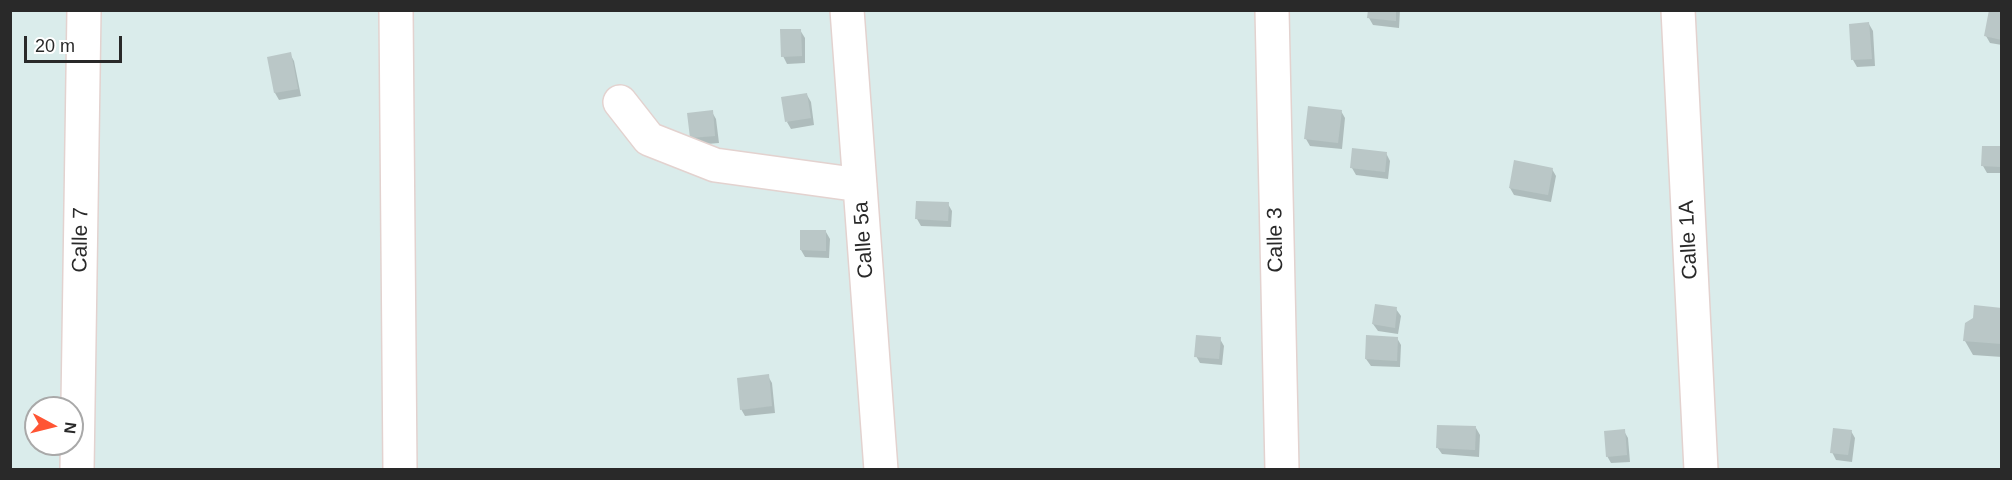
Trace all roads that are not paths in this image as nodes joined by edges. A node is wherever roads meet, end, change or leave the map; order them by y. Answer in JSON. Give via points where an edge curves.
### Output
{"nodes":[{"id":1,"x":84,"y":10,"type":"edge"},
{"id":2,"x":396,"y":10,"type":"edge"},
{"id":3,"x":847,"y":10,"type":"edge"},
{"id":4,"x":1272,"y":10,"type":"edge"},
{"id":5,"x":1678,"y":10,"type":"edge"},
{"id":6,"x":620,"y":102,"type":"dead end"},
{"id":7,"x":860,"y":185,"type":"junction"},
{"id":8,"x":77,"y":470,"type":"edge"},
{"id":9,"x":400,"y":470,"type":"edge"},
{"id":10,"x":881,"y":470,"type":"edge"},
{"id":11,"x":1281,"y":470,"type":"edge"},
{"id":12,"x":1701,"y":470,"type":"edge"}],
"edges":[{"from":1,"to":8,"type":"street","name":"Calle 7"},
{"from":2,"to":9,"type":"street"},
{"from":3,"to":7,"type":"street","name":"Calle 5a"},
{"from":4,"to":11,"type":"street","name":"Calle 3"},
{"from":5,"to":12,"type":"street","name":"Calle 1A"},
{"from":6,"to":7,"type":"street","via":[[650,139],[706,162]]},
{"from":7,"to":10,"type":"street","name":"Calle 5a"}]}
